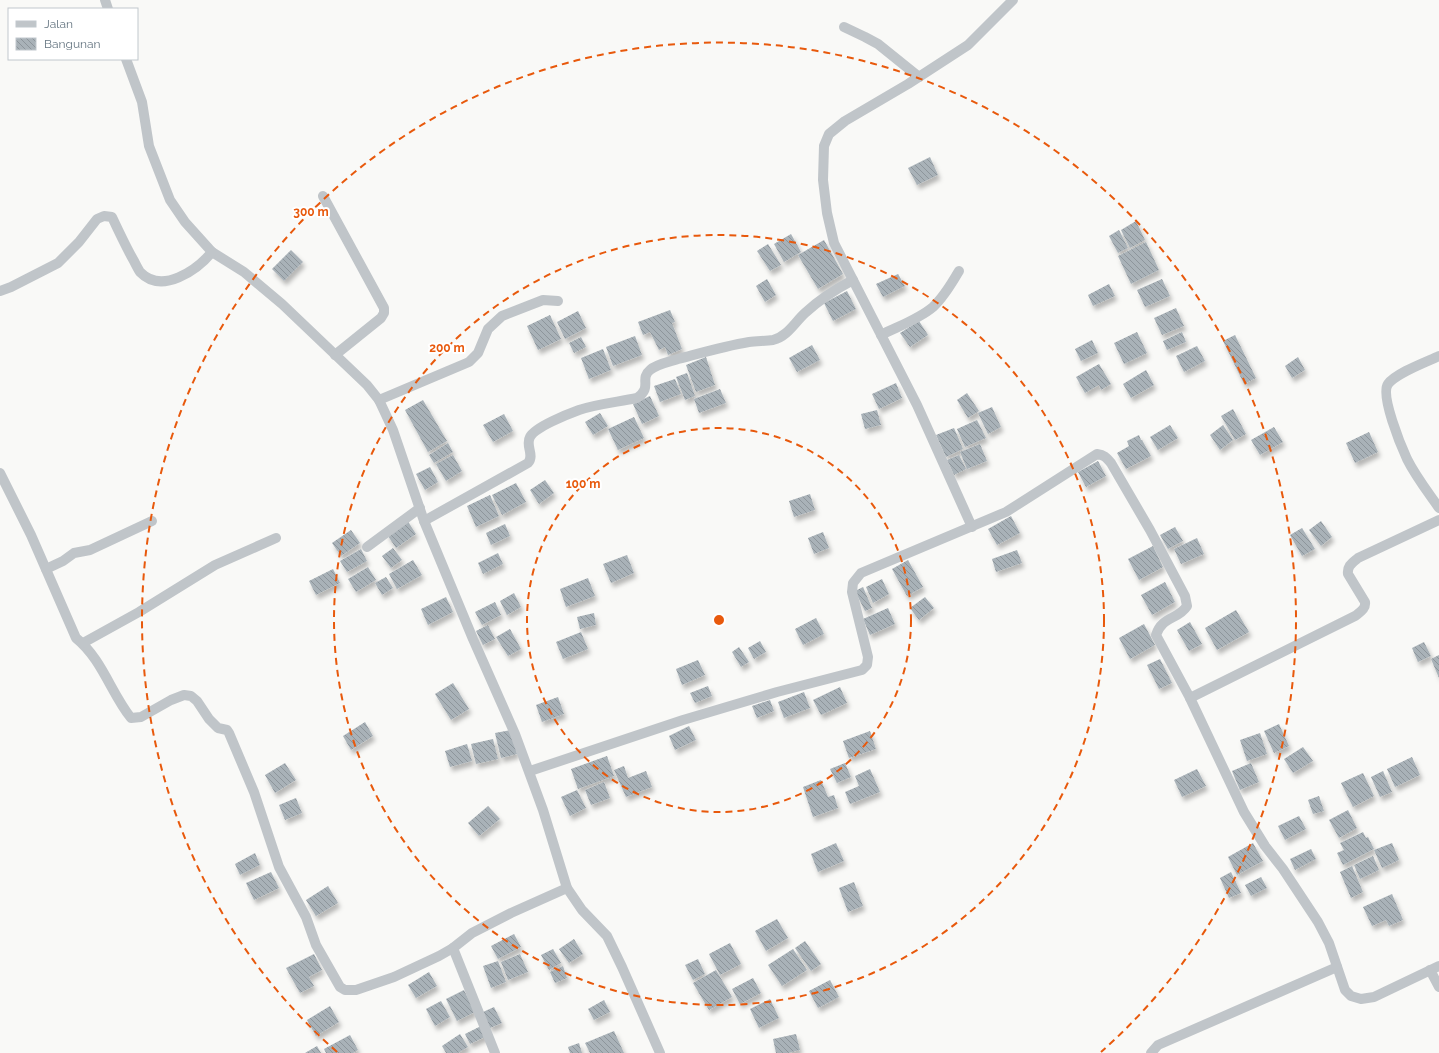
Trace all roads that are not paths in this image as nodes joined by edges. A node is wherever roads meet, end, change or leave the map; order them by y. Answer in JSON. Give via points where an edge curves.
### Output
{"nodes":[{"id":1,"x":1013,"y":0,"type":"edge"},
{"id":2,"x":844,"y":28,"type":"dead end"},
{"id":3,"x":126,"y":60,"type":"edge"},
{"id":4,"x":919,"y":77,"type":"junction"},
{"id":5,"x":323,"y":196,"type":"dead end"},
{"id":6,"x":212,"y":252,"type":"junction"},
{"id":7,"x":960,"y":271,"type":"dead end"},
{"id":8,"x":853,"y":280,"type":"junction"},
{"id":9,"x":0,"y":291,"type":"edge"},
{"id":10,"x":558,"y":301,"type":"dead end"},
{"id":11,"x":881,"y":335,"type":"junction"},
{"id":12,"x":335,"y":355,"type":"junction"},
{"id":13,"x":1439,"y":356,"type":"edge"},
{"id":14,"x":379,"y":400,"type":"junction"},
{"id":15,"x":0,"y":474,"type":"edge"},
{"id":16,"x":420,"y":508,"type":"junction"},
{"id":17,"x":1439,"y":508,"type":"edge"},
{"id":18,"x":1439,"y":520,"type":"edge"},
{"id":19,"x":152,"y":521,"type":"dead end"},
{"id":20,"x":424,"y":521,"type":"junction"},
{"id":21,"x":972,"y":526,"type":"junction"},
{"id":22,"x":276,"y":538,"type":"dead end"},
{"id":23,"x":367,"y":547,"type":"dead end"},
{"id":24,"x":46,"y":568,"type":"junction"},
{"id":25,"x":83,"y":643,"type":"junction"},
{"id":26,"x":1190,"y":698,"type":"junction"},
{"id":27,"x":530,"y":771,"type":"junction"},
{"id":28,"x":567,"y":888,"type":"junction"},
{"id":29,"x":453,"y":948,"type":"junction"},
{"id":30,"x":1337,"y":967,"type":"junction"},
{"id":31,"x":1434,"y":968,"type":"edge"},
{"id":32,"x":1439,"y":987,"type":"edge"},
{"id":33,"x":495,"y":1053,"type":"edge"},
{"id":34,"x":660,"y":1053,"type":"edge"},
{"id":35,"x":1151,"y":1053,"type":"edge"}],
"edges":[{"from":1,"to":4,"type":"street","via":[[968,45]]},
{"from":2,"to":4,"type":"street","via":[[878,44]]},
{"from":3,"to":6,"type":"street","via":[[142,102],[149,146],[167,192],[185,222]]},
{"from":4,"to":8,"type":"street","via":[[845,121],[829,134],[824,146],[823,180],[827,213],[834,243]]},
{"from":5,"to":12,"type":"street","via":[[384,308],[381,318]]},
{"from":6,"to":9,"type":"street","via":[[186,274],[175,279],[161,281],[150,278],[141,272],[112,217],[104,216],[97,219],[58,263]]},
{"from":6,"to":12,"type":"street","via":[[244,272]]},
{"from":7,"to":11,"type":"street","via":[[934,306],[917,318]]},
{"from":8,"to":11,"type":"street"},
{"from":8,"to":20,"type":"street","via":[[829,293],[782,336],[773,340],[714,349],[658,365],[645,376],[644,394],[637,398],[579,410],[538,428],[530,437],[528,445],[531,456],[528,463]]},
{"from":10,"to":14,"type":"street","via":[[543,300],[502,316],[488,329],[478,353],[469,362]]},
{"from":11,"to":21,"type":"street","via":[[917,404]]},
{"from":12,"to":14,"type":"street"},
{"from":13,"to":17,"type":"street","via":[[1404,372],[1391,381],[1385,390],[1407,459]]},
{"from":14,"to":16,"type":"street","via":[[393,430]]},
{"from":15,"to":24,"type":"street"},
{"from":16,"to":20,"type":"street"},
{"from":16,"to":23,"type":"street"},
{"from":18,"to":26,"type":"street","via":[[1358,558],[1351,564],[1348,574],[1365,602],[1362,611]]},
{"from":19,"to":24,"type":"street","via":[[90,550],[74,553],[64,561]]},
{"from":20,"to":27,"type":"street"},
{"from":21,"to":26,"type":"street","via":[[1006,512],[1096,454],[1106,457],[1150,530],[1185,596],[1187,606],[1184,612],[1164,622],[1158,627],[1156,635]]},
{"from":21,"to":27,"type":"street","via":[[861,573],[855,578],[852,592],[868,658],[868,665],[862,670],[777,692]]},
{"from":22,"to":25,"type":"street","via":[[215,565]]},
{"from":24,"to":25,"type":"street","via":[[76,638]]},
{"from":25,"to":29,"type":"street","via":[[131,718],[141,717],[184,695],[198,701],[218,728],[227,730],[254,792],[279,867],[306,917],[316,945],[340,987],[345,990],[356,990],[394,977]]},
{"from":26,"to":30,"type":"street","via":[[1244,812],[1318,922]]},
{"from":27,"to":28,"type":"street"},
{"from":28,"to":29,"type":"street","via":[[504,916],[472,933]]},
{"from":28,"to":34,"type":"street","via":[[582,910],[607,936]]},
{"from":29,"to":33,"type":"street"},
{"from":30,"to":31,"type":"street","via":[[1345,990],[1351,996],[1361,999],[1374,997]]},
{"from":30,"to":35,"type":"street","via":[[1158,1045]]},
{"from":31,"to":32,"type":"street"}]}
